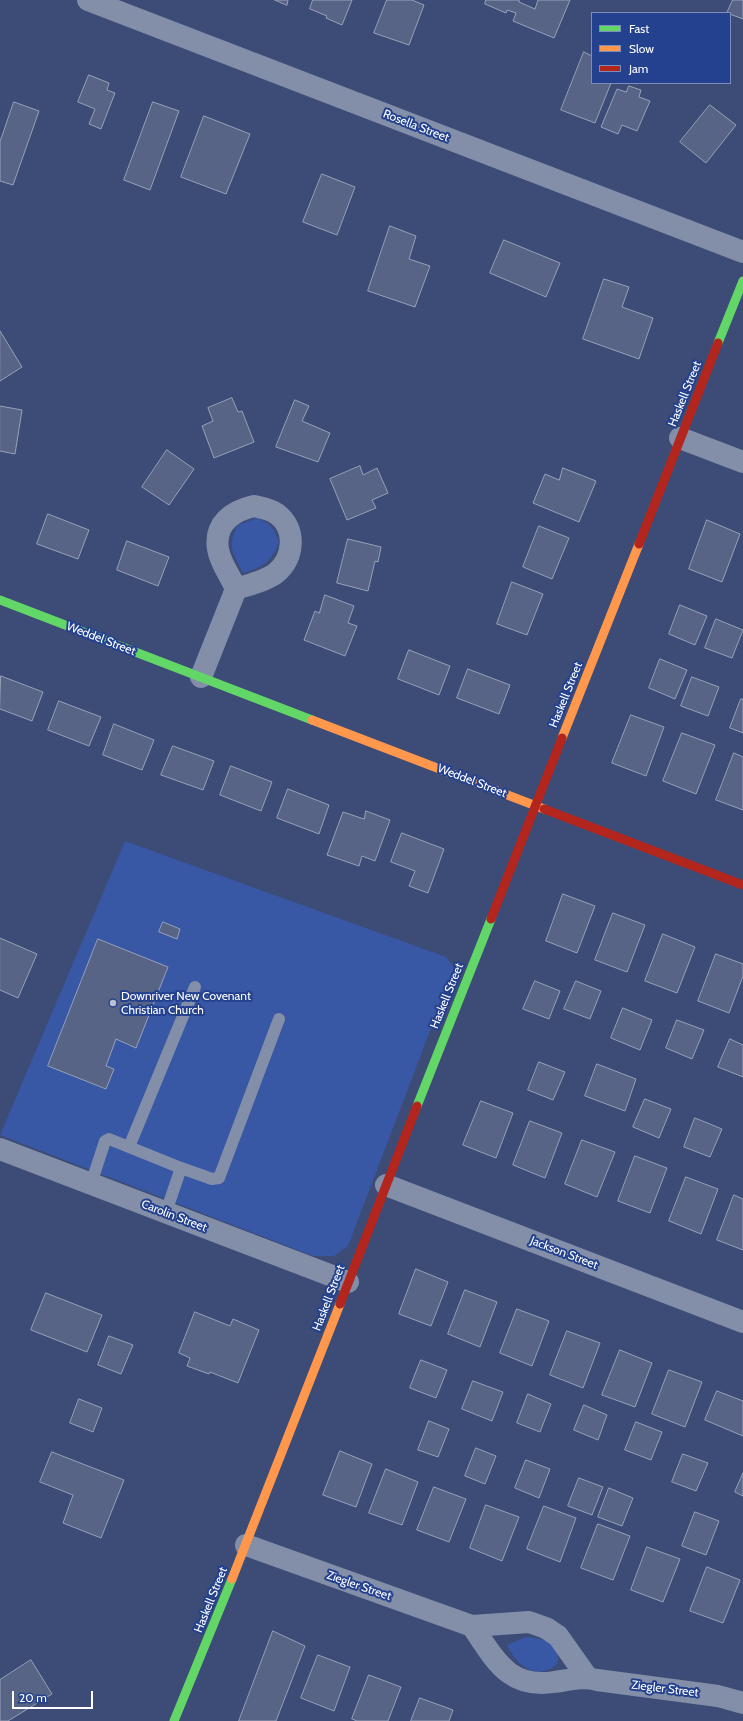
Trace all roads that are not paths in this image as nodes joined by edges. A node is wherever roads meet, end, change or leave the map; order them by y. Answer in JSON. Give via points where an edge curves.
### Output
{"nodes":[{"id":1,"x":88,"y":0,"type":"edge"},
{"id":2,"x":743,"y":252,"type":"edge"},
{"id":3,"x":743,"y":281,"type":"edge"},
{"id":4,"x":680,"y":438,"type":"junction"},
{"id":5,"x":743,"y":462,"type":"edge"},
{"id":6,"x":236,"y":589,"type":"dead end"},
{"id":7,"x":0,"y":600,"type":"edge"},
{"id":8,"x":201,"y":677,"type":"junction"},
{"id":9,"x":536,"y":805,"type":"junction"},
{"id":10,"x":743,"y":884,"type":"edge"},
{"id":11,"x":195,"y":987,"type":"dead end"},
{"id":12,"x":279,"y":1019,"type":"dead end"},
{"id":13,"x":129,"y":1147,"type":"junction"},
{"id":14,"x":0,"y":1149,"type":"edge"},
{"id":15,"x":182,"y":1168,"type":"junction"},
{"id":16,"x":91,"y":1184,"type":"junction"},
{"id":17,"x":386,"y":1185,"type":"junction"},
{"id":18,"x":166,"y":1212,"type":"junction"},
{"id":19,"x":348,"y":1282,"type":"junction"},
{"id":20,"x":743,"y":1322,"type":"edge"},
{"id":21,"x":246,"y":1545,"type":"junction"},
{"id":22,"x":472,"y":1626,"type":"junction"},
{"id":23,"x":586,"y":1677,"type":"junction"},
{"id":24,"x":743,"y":1703,"type":"edge"},
{"id":25,"x":174,"y":1721,"type":"edge"}],
"edges":[{"from":1,"to":2,"type":"street","name":"Rosella Street"},
{"from":3,"to":4,"type":"street","name":"Haskell Street"},
{"from":4,"to":5,"type":"street"},
{"from":4,"to":9,"type":"street","name":"Haskell Street"},
{"from":6,"to":8,"type":"street"},
{"from":7,"to":8,"type":"street","name":"Weddel Street"},
{"from":8,"to":9,"type":"street","name":"Weddel Street"},
{"from":9,"to":10,"type":"street","name":"Weddel Street"},
{"from":9,"to":17,"type":"street","name":"Haskell Street"},
{"from":11,"to":13,"type":"lane"},
{"from":12,"to":15,"type":"lane","via":[[219,1178],[212,1179]]},
{"from":13,"to":15,"type":"lane"},
{"from":13,"to":16,"type":"lane","via":[[109,1139],[105,1141]]},
{"from":14,"to":16,"type":"street","name":"Carolin Street"},
{"from":15,"to":18,"type":"lane"},
{"from":16,"to":18,"type":"street","name":"Carolin Street"},
{"from":17,"to":19,"type":"street","name":"Haskell Street"},
{"from":17,"to":20,"type":"street","name":"Jackson Street"},
{"from":18,"to":19,"type":"street","name":"Carolin Street"},
{"from":19,"to":21,"type":"street","name":"Haskell Street"},
{"from":21,"to":22,"type":"street","name":"Ziegler Street"},
{"from":21,"to":25,"type":"street","name":"Haskell Street"},
{"from":22,"to":23,"type":"street","name":"Ziegler Street","via":[[529,1622],[546,1628],[558,1636]]},
{"from":22,"to":23,"type":"street","name":"Ziegler Street","via":[[501,1667],[520,1679],[540,1684]]},
{"from":23,"to":24,"type":"street","name":"Ziegler Street","via":[[718,1696]]}]}
